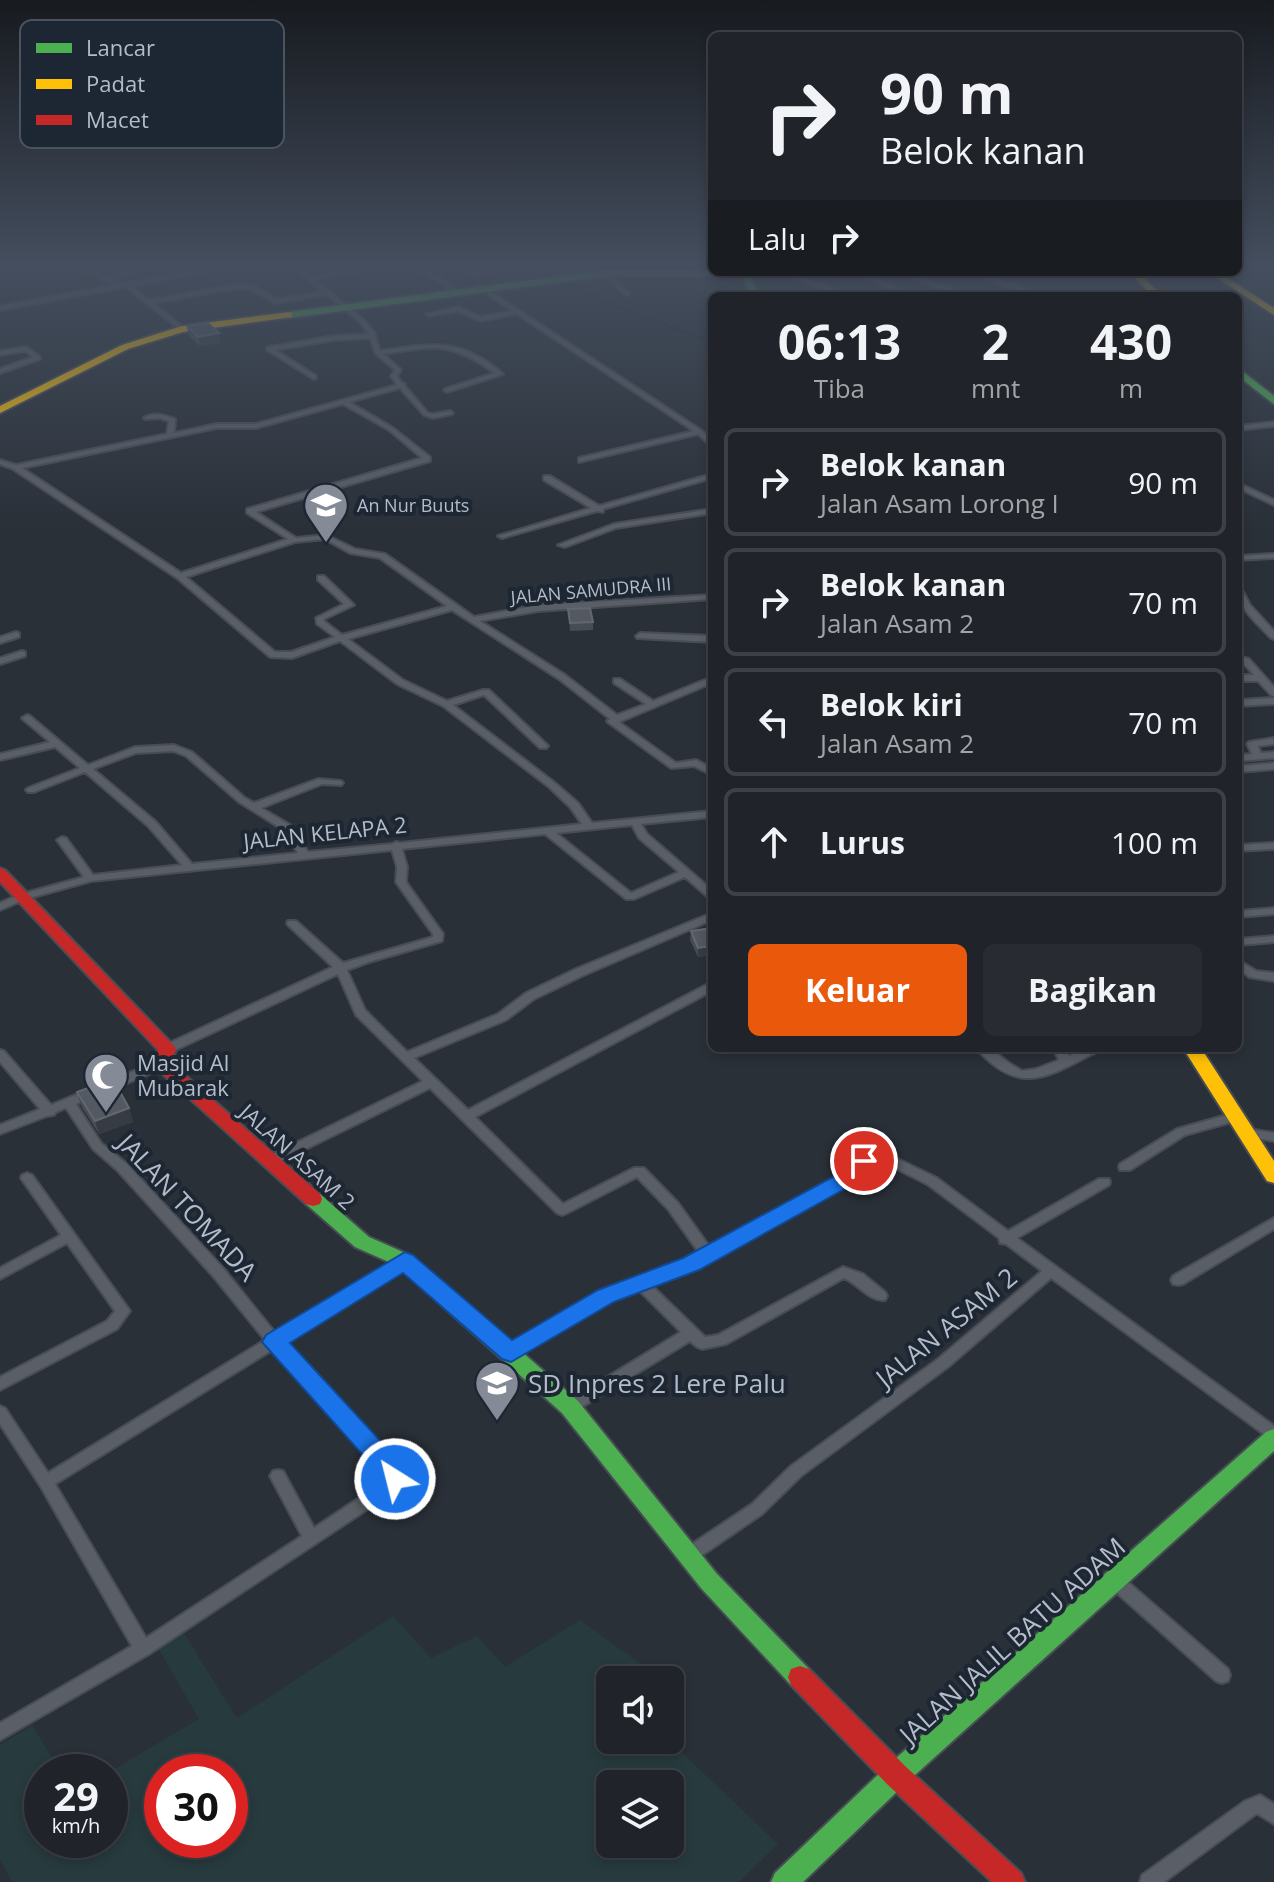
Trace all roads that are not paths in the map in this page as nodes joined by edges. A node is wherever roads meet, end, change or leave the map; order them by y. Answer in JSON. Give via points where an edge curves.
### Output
{"nodes":[{"id":1,"x":31,"y":353,"type":"edge"},
{"id":2,"x":113,"y":353,"type":"edge"},
{"id":3,"x":275,"y":353,"type":"edge"},
{"id":4,"x":378,"y":353,"type":"edge"},
{"id":5,"x":468,"y":353,"type":"edge"},
{"id":6,"x":579,"y":353,"type":"edge"},
{"id":7,"x":1242,"y":366,"type":"edge"},
{"id":8,"x":0,"y":371,"type":"edge"},
{"id":9,"x":1242,"y":374,"type":"edge"},
{"id":10,"x":314,"y":377,"type":"dead end"},
{"id":11,"x":403,"y":385,"type":"junction"},
{"id":12,"x":447,"y":390,"type":"dead end"},
{"id":13,"x":1274,"y":392,"type":"edge"},
{"id":14,"x":1274,"y":401,"type":"edge"},
{"id":15,"x":346,"y":403,"type":"junction"},
{"id":16,"x":0,"y":410,"type":"edge"},
{"id":17,"x":450,"y":413,"type":"dead end"},
{"id":18,"x":147,"y":418,"type":"dead end"},
{"id":19,"x":1274,"y":424,"type":"edge"},
{"id":20,"x":1242,"y":428,"type":"edge"},
{"id":21,"x":700,"y":432,"type":"junction"},
{"id":22,"x":170,"y":436,"type":"junction"},
{"id":23,"x":708,"y":441,"type":"edge"},
{"id":24,"x":582,"y":460,"type":"dead end"},
{"id":25,"x":0,"y":462,"type":"edge"},
{"id":26,"x":16,"y":467,"type":"junction"},
{"id":27,"x":708,"y":477,"type":"edge"},
{"id":28,"x":547,"y":478,"type":"dead end"},
{"id":29,"x":1242,"y":487,"type":"edge"},
{"id":30,"x":1274,"y":503,"type":"edge"},
{"id":31,"x":600,"y":510,"type":"junction"},
{"id":32,"x":708,"y":512,"type":"edge"},
{"id":33,"x":502,"y":536,"type":"dead end"},
{"id":34,"x":294,"y":540,"type":"junction"},
{"id":35,"x":562,"y":545,"type":"dead end"},
{"id":36,"x":1274,"y":556,"type":"edge"},
{"id":37,"x":1242,"y":558,"type":"edge"},
{"id":38,"x":180,"y":576,"type":"junction"},
{"id":39,"x":321,"y":578,"type":"dead end"},
{"id":40,"x":708,"y":597,"type":"edge"},
{"id":41,"x":1242,"y":598,"type":"edge"},
{"id":42,"x":453,"y":607,"type":"junction"},
{"id":43,"x":474,"y":619,"type":"junction"},
{"id":44,"x":16,"y":635,"type":"dead end"},
{"id":45,"x":640,"y":636,"type":"dead end"},
{"id":46,"x":1274,"y":636,"type":"edge"},
{"id":47,"x":340,"y":638,"type":"junction"},
{"id":48,"x":708,"y":639,"type":"edge"},
{"id":49,"x":0,"y":640,"type":"edge"},
{"id":50,"x":22,"y":654,"type":"dead end"},
{"id":51,"x":1242,"y":660,"type":"edge"},
{"id":52,"x":0,"y":661,"type":"edge"},
{"id":53,"x":1242,"y":678,"type":"edge"},
{"id":54,"x":1261,"y":678,"type":"junction"},
{"id":55,"x":617,"y":681,"type":"dead end"},
{"id":56,"x":708,"y":682,"type":"edge"},
{"id":57,"x":1274,"y":693,"type":"edge"},
{"id":58,"x":1274,"y":701,"type":"edge"},
{"id":59,"x":1242,"y":703,"type":"edge"},
{"id":60,"x":446,"y":704,"type":"junction"},
{"id":61,"x":652,"y":704,"type":"junction"},
{"id":62,"x":27,"y":718,"type":"dead end"},
{"id":63,"x":615,"y":718,"type":"junction"},
{"id":64,"x":1273,"y":741,"type":"edge"},
{"id":65,"x":55,"y":744,"type":"junction"},
{"id":66,"x":543,"y":746,"type":"dead end"},
{"id":67,"x":1274,"y":755,"type":"edge"},
{"id":68,"x":1258,"y":756,"type":"junction"},
{"id":69,"x":0,"y":757,"type":"edge"},
{"id":70,"x":708,"y":757,"type":"edge"},
{"id":71,"x":1242,"y":758,"type":"edge"},
{"id":72,"x":696,"y":763,"type":"junction"},
{"id":73,"x":1274,"y":766,"type":"edge"},
{"id":74,"x":85,"y":768,"type":"junction"},
{"id":75,"x":1242,"y":769,"type":"edge"},
{"id":76,"x":708,"y":770,"type":"edge"},
{"id":77,"x":338,"y":783,"type":"dead end"},
{"id":78,"x":31,"y":790,"type":"dead end"},
{"id":79,"x":254,"y":807,"type":"junction"},
{"id":80,"x":708,"y":814,"type":"edge"},
{"id":81,"x":634,"y":821,"type":"junction"},
{"id":82,"x":588,"y":825,"type":"junction"},
{"id":83,"x":547,"y":831,"type":"junction"},
{"id":84,"x":62,"y":840,"type":"dead end"},
{"id":85,"x":396,"y":845,"type":"junction"},
{"id":86,"x":1274,"y":846,"type":"edge"},
{"id":87,"x":1242,"y":848,"type":"edge"},
{"id":88,"x":304,"y":854,"type":"junction"},
{"id":89,"x":189,"y":867,"type":"junction"},
{"id":90,"x":687,"y":872,"type":"junction"},
{"id":91,"x":0,"y":873,"type":"edge"},
{"id":92,"x":90,"y":878,"type":"junction"},
{"id":93,"x":708,"y":891,"type":"edge"},
{"id":94,"x":22,"y":897,"type":"junction"},
{"id":95,"x":2,"y":904,"type":"edge"},
{"id":96,"x":1274,"y":911,"type":"edge"},
{"id":97,"x":1242,"y":914,"type":"edge"},
{"id":98,"x":708,"y":918,"type":"edge"},
{"id":99,"x":292,"y":923,"type":"dead end"},
{"id":100,"x":1274,"y":939,"type":"edge"},
{"id":101,"x":1242,"y":942,"type":"edge"},
{"id":102,"x":1242,"y":966,"type":"edge"},
{"id":103,"x":341,"y":968,"type":"junction"},
{"id":104,"x":1274,"y":977,"type":"edge"},
{"id":105,"x":708,"y":988,"type":"edge"},
{"id":106,"x":987,"y":1052,"type":"edge"},
{"id":107,"x":1061,"y":1052,"type":"edge"},
{"id":108,"x":1086,"y":1052,"type":"edge"},
{"id":109,"x":1195,"y":1052,"type":"edge"},
{"id":110,"x":0,"y":1054,"type":"edge"},
{"id":111,"x":164,"y":1057,"type":"junction"},
{"id":112,"x":406,"y":1057,"type":"junction"},
{"id":113,"x":1066,"y":1062,"type":"junction"},
{"id":114,"x":431,"y":1082,"type":"junction"},
{"id":115,"x":70,"y":1104,"type":"junction"},
{"id":116,"x":50,"y":1112,"type":"junction"},
{"id":117,"x":467,"y":1116,"type":"junction"},
{"id":118,"x":1238,"y":1116,"type":"junction"},
{"id":119,"x":0,"y":1130,"type":"edge"},
{"id":120,"x":1249,"y":1133,"type":"junction"},
{"id":121,"x":1274,"y":1137,"type":"edge"},
{"id":122,"x":270,"y":1161,"type":"junction"},
{"id":123,"x":1125,"y":1167,"type":"dead end"},
{"id":124,"x":1274,"y":1176,"type":"edge"},
{"id":125,"x":27,"y":1178,"type":"dead end"},
{"id":126,"x":1104,"y":1182,"type":"dead end"},
{"id":127,"x":1274,"y":1223,"type":"edge"},
{"id":128,"x":69,"y":1236,"type":"junction"},
{"id":129,"x":1005,"y":1239,"type":"junction"},
{"id":130,"x":709,"y":1256,"type":"junction"},
{"id":131,"x":405,"y":1261,"type":"junction"},
{"id":132,"x":1051,"y":1271,"type":"junction"},
{"id":133,"x":0,"y":1274,"type":"edge"},
{"id":134,"x":1178,"y":1280,"type":"dead end"},
{"id":135,"x":639,"y":1282,"type":"junction"},
{"id":136,"x":880,"y":1296,"type":"dead end"},
{"id":137,"x":691,"y":1333,"type":"junction"},
{"id":138,"x":274,"y":1342,"type":"junction"},
{"id":139,"x":511,"y":1353,"type":"junction"},
{"id":140,"x":0,"y":1384,"type":"edge"},
{"id":141,"x":570,"y":1407,"type":"junction"},
{"id":142,"x":0,"y":1412,"type":"edge"},
{"id":143,"x":1274,"y":1436,"type":"edge"},
{"id":144,"x":278,"y":1476,"type":"dead end"},
{"id":145,"x":46,"y":1482,"type":"junction"},
{"id":146,"x":312,"y":1539,"type":"junction"},
{"id":147,"x":689,"y":1555,"type":"junction"},
{"id":148,"x":1115,"y":1581,"type":"junction"},
{"id":149,"x":143,"y":1649,"type":"junction"},
{"id":150,"x":1222,"y":1675,"type":"dead end"},
{"id":151,"x":2,"y":1726,"type":"edge"},
{"id":152,"x":896,"y":1775,"type":"junction"},
{"id":153,"x":1274,"y":1815,"type":"edge"},
{"id":154,"x":784,"y":1882,"type":"edge"},
{"id":155,"x":1012,"y":1882,"type":"edge"},
{"id":156,"x":1149,"y":1882,"type":"edge"}],
"edges":[{"from":1,"to":8,"type":"street","via":[[38,358]]},
{"from":2,"to":16,"type":"main road"},
{"from":3,"to":10,"type":"street"},
{"from":4,"to":11,"type":"street","via":[[398,370],[394,376]]},
{"from":5,"to":12,"type":"street","via":[[500,374]]},
{"from":6,"to":21,"type":"street"},
{"from":7,"to":13,"type":"main road"},
{"from":9,"to":14,"type":"main road"},
{"from":11,"to":15,"type":"street"},
{"from":11,"to":17,"type":"street","via":[[426,414]]},
{"from":15,"to":22,"type":"street","via":[[249,428],[224,425]]},
{"from":15,"to":34,"type":"street","via":[[391,429],[427,459],[249,511]]},
{"from":18,"to":22,"type":"street","via":[[173,420]]},
{"from":19,"to":20,"type":"street"},
{"from":21,"to":23,"type":"street"},
{"from":21,"to":24,"type":"street"},
{"from":22,"to":26,"type":"street"},
{"from":25,"to":26,"type":"street"},
{"from":26,"to":38,"type":"street"},
{"from":27,"to":31,"type":"street"},
{"from":28,"to":31,"type":"street"},
{"from":29,"to":30,"type":"street"},
{"from":31,"to":33,"type":"street"},
{"from":32,"to":35,"type":"street","via":[[614,526]]},
{"from":34,"to":38,"type":"street"},
{"from":34,"to":42,"type":"street","via":[[326,537],[353,551],[378,554]]},
{"from":36,"to":37,"type":"street"},
{"from":38,"to":47,"type":"street","via":[[273,655],[292,655]]},
{"from":39,"to":47,"type":"street","via":[[349,601],[348,607],[320,618]]},
{"from":40,"to":43,"type":"street","name":"JALAN SAMUDRA III","via":[[538,608]]},
{"from":41,"to":46,"type":"street"},
{"from":42,"to":43,"type":"street"},
{"from":42,"to":47,"type":"street"},
{"from":43,"to":63,"type":"street"},
{"from":44,"to":49,"type":"street"},
{"from":45,"to":48,"type":"street"},
{"from":47,"to":60,"type":"street","via":[[400,682]]},
{"from":50,"to":52,"type":"street"},
{"from":51,"to":54,"type":"street"},
{"from":53,"to":54,"type":"street"},
{"from":54,"to":57,"type":"street"},
{"from":55,"to":61,"type":"street"},
{"from":56,"to":61,"type":"street"},
{"from":58,"to":59,"type":"street"},
{"from":60,"to":66,"type":"street","via":[[486,692]]},
{"from":60,"to":82,"type":"street","via":[[552,785]]},
{"from":61,"to":63,"type":"street"},
{"from":62,"to":65,"type":"street"},
{"from":63,"to":72,"type":"street","via":[[613,723],[674,766]]},
{"from":64,"to":68,"type":"street","via":[[1252,744]]},
{"from":65,"to":69,"type":"street"},
{"from":65,"to":74,"type":"street"},
{"from":67,"to":68,"type":"street"},
{"from":68,"to":71,"type":"street"},
{"from":70,"to":72,"type":"street"},
{"from":72,"to":76,"type":"street"},
{"from":73,"to":75,"type":"street"},
{"from":74,"to":78,"type":"street"},
{"from":74,"to":79,"type":"street","via":[[144,747],[174,748],[189,754]]},
{"from":74,"to":89,"type":"street","via":[[152,824]]},
{"from":77,"to":79,"type":"street","via":[[321,781]]},
{"from":79,"to":88,"type":"street","via":[[286,827]]},
{"from":80,"to":81,"type":"street","name":"JALAN KELAPA 2"},
{"from":81,"to":82,"type":"street","name":"JALAN KELAPA 2"},
{"from":81,"to":90,"type":"street","via":[[643,836]]},
{"from":82,"to":83,"type":"street","name":"JALAN KELAPA 2"},
{"from":83,"to":85,"type":"street","name":"JALAN KELAPA 2"},
{"from":83,"to":90,"type":"street","via":[[630,897]]},
{"from":84,"to":92,"type":"street"},
{"from":85,"to":88,"type":"street","name":"JALAN KELAPA 2"},
{"from":85,"to":103,"type":"street","via":[[401,882],[438,939]]},
{"from":86,"to":87,"type":"street"},
{"from":88,"to":89,"type":"street","name":"JALAN KELAPA 2"},
{"from":89,"to":92,"type":"street","name":"JALAN KELAPA 2"},
{"from":90,"to":93,"type":"street"},
{"from":91,"to":94,"type":"main road","name":"JALAN ASAM 2"},
{"from":92,"to":94,"type":"street","name":"JALAN KELAPA 2"},
{"from":94,"to":95,"type":"street","name":"JALAN KELAPA 2"},
{"from":94,"to":111,"type":"main road","name":"JALAN ASAM 2"},
{"from":96,"to":97,"type":"street"},
{"from":98,"to":112,"type":"street","via":[[580,972],[530,996],[502,1017]]},
{"from":99,"to":103,"type":"street"},
{"from":100,"to":101,"type":"street"},
{"from":102,"to":104,"type":"street","via":[[1253,974]]},
{"from":103,"to":111,"type":"street"},
{"from":103,"to":112,"type":"street","via":[[360,1012]]},
{"from":105,"to":117,"type":"street"},
{"from":106,"to":113,"type":"street","via":[[1027,1077]]},
{"from":107,"to":113,"type":"street"},
{"from":108,"to":113,"type":"street"},
{"from":109,"to":118,"type":"main road"},
{"from":110,"to":116,"type":"street"},
{"from":111,"to":115,"type":"street"},
{"from":111,"to":122,"type":"main road","name":"JALAN ASAM 2"},
{"from":112,"to":114,"type":"street"},
{"from":114,"to":117,"type":"street"},
{"from":114,"to":122,"type":"street"},
{"from":115,"to":116,"type":"street"},
{"from":115,"to":138,"type":"street","name":"JALAN TOMADA","via":[[88,1135],[218,1272]]},
{"from":116,"to":119,"type":"street"},
{"from":117,"to":130,"type":"street","via":[[562,1210],[639,1171]]},
{"from":118,"to":120,"type":"main road"},
{"from":118,"to":123,"type":"street","via":[[1181,1132]]},
{"from":120,"to":121,"type":"street"},
{"from":120,"to":124,"type":"main road"},
{"from":122,"to":131,"type":"main road","name":"JALAN ASAM 2","via":[[362,1242]]},
{"from":125,"to":128,"type":"street"},
{"from":126,"to":129,"type":"street"},
{"from":127,"to":134,"type":"street"},
{"from":128,"to":133,"type":"street"},
{"from":128,"to":140,"type":"street","via":[[122,1308],[121,1316]]},
{"from":129,"to":130,"type":"street","via":[[932,1181],[877,1153],[851,1176]]},
{"from":129,"to":132,"type":"street"},
{"from":130,"to":135,"type":"street"},
{"from":131,"to":138,"type":"street"},
{"from":131,"to":139,"type":"main road","name":"JALAN ASAM 2"},
{"from":132,"to":143,"type":"street","name":"JALAN ASAM 2"},
{"from":132,"to":147,"type":"street","name":"JALAN ASAM 2","via":[[943,1363],[796,1471],[757,1509]]},
{"from":135,"to":137,"type":"street"},
{"from":135,"to":139,"type":"street","via":[[562,1319]]},
{"from":136,"to":137,"type":"street","via":[[843,1272],[721,1340],[702,1343]]},
{"from":137,"to":141,"type":"street"},
{"from":138,"to":145,"type":"street"},
{"from":138,"to":146,"type":"street","name":"JALAN TOMADA","via":[[395,1476],[393,1484]]},
{"from":139,"to":141,"type":"main road","name":"JALAN ASAM 2"},
{"from":141,"to":147,"type":"main road","name":"JALAN ASAM 2"},
{"from":142,"to":145,"type":"street"},
{"from":143,"to":148,"type":"main road","name":"JALAN JALIL BATU ADAM"},
{"from":144,"to":146,"type":"street"},
{"from":145,"to":149,"type":"street"},
{"from":146,"to":149,"type":"street"},
{"from":147,"to":152,"type":"main road","name":"JALAN ASAM 2"},
{"from":148,"to":150,"type":"street"},
{"from":148,"to":152,"type":"main road","name":"JALAN JALIL BATU ADAM"},
{"from":149,"to":151,"type":"street"},
{"from":152,"to":154,"type":"main road","name":"JALAN JALIL BATU ADAM"},
{"from":152,"to":155,"type":"main road","name":"JALAN ASAM 2"},
{"from":153,"to":156,"type":"street","via":[[1260,1804],[1251,1807]]}]}
